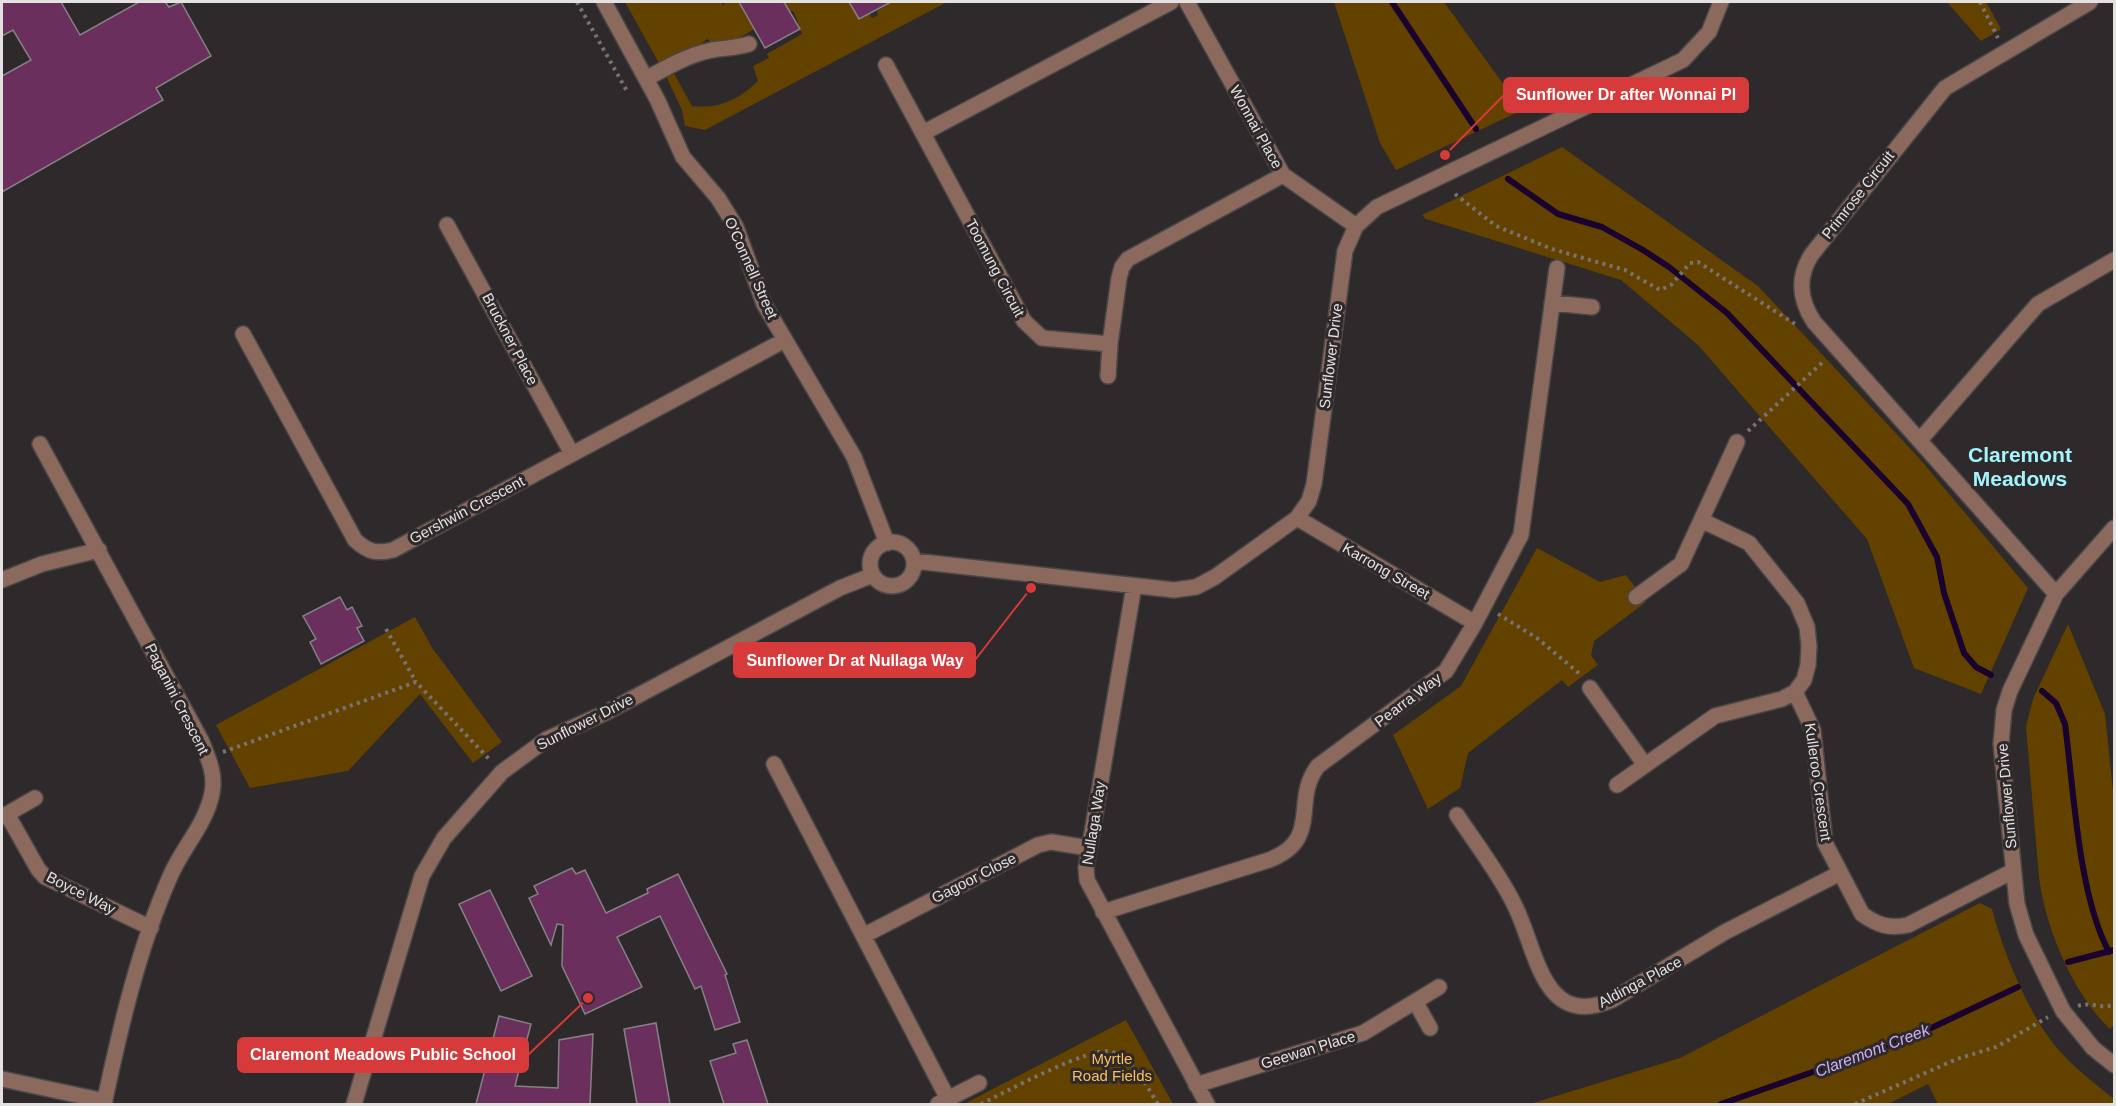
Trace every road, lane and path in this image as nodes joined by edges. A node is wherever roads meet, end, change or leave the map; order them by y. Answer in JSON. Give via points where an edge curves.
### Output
{"nodes":[{"id":1,"x":578,"y":2,"type":"edge"},
{"id":2,"x":604,"y":2,"type":"edge"},
{"id":3,"x":1171,"y":2,"type":"edge"},
{"id":4,"x":1187,"y":2,"type":"edge"},
{"id":5,"x":1721,"y":2,"type":"edge"},
{"id":6,"x":1980,"y":2,"type":"edge"},
{"id":7,"x":2090,"y":2,"type":"edge"},
{"id":8,"x":749,"y":44,"type":"dead end"},
{"id":9,"x":2005,"y":52,"type":"junction"},
{"id":10,"x":886,"y":65,"type":"dead end"},
{"id":11,"x":646,"y":79,"type":"junction"},
{"id":12,"x":628,"y":93,"type":"dead end"},
{"id":13,"x":923,"y":133,"type":"junction"},
{"id":14,"x":1283,"y":175,"type":"junction"},
{"id":15,"x":1455,"y":194,"type":"dead end"},
{"id":16,"x":447,"y":225,"type":"dead end"},
{"id":17,"x":1356,"y":226,"type":"junction"},
{"id":18,"x":2115,"y":260,"type":"edge"},
{"id":19,"x":1557,"y":268,"type":"dead end"},
{"id":20,"x":1552,"y":303,"type":"junction"},
{"id":21,"x":1592,"y":307,"type":"dead end"},
{"id":22,"x":1795,"y":324,"type":"dead end"},
{"id":23,"x":243,"y":334,"type":"dead end"},
{"id":24,"x":785,"y":340,"type":"junction"},
{"id":25,"x":1110,"y":344,"type":"junction"},
{"id":26,"x":1825,"y":360,"type":"dead end"},
{"id":27,"x":1108,"y":376,"type":"dead end"},
{"id":28,"x":1920,"y":440,"type":"junction"},
{"id":29,"x":1737,"y":442,"type":"joint"},
{"id":30,"x":40,"y":444,"type":"dead end"},
{"id":31,"x":572,"y":454,"type":"junction"},
{"id":32,"x":1297,"y":518,"type":"junction"},
{"id":33,"x":1702,"y":521,"type":"junction"},
{"id":34,"x":2115,"y":528,"type":"edge"},
{"id":35,"x":887,"y":543,"type":"junction"},
{"id":36,"x":99,"y":550,"type":"junction"},
{"id":37,"x":914,"y":561,"type":"junction"},
{"id":38,"x":873,"y":575,"type":"junction"},
{"id":39,"x":2,"y":580,"type":"edge"},
{"id":40,"x":1134,"y":586,"type":"junction"},
{"id":41,"x":2056,"y":594,"type":"junction"},
{"id":42,"x":1636,"y":597,"type":"dead end"},
{"id":43,"x":1485,"y":606,"type":"junction"},
{"id":44,"x":1475,"y":623,"type":"junction"},
{"id":45,"x":386,"y":629,"type":"dead end"},
{"id":46,"x":416,"y":682,"type":"junction"},
{"id":47,"x":1590,"y":688,"type":"joint"},
{"id":48,"x":1795,"y":692,"type":"junction"},
{"id":49,"x":208,"y":757,"type":"junction"},
{"id":50,"x":489,"y":759,"type":"dead end"},
{"id":51,"x":774,"y":764,"type":"dead end"},
{"id":52,"x":1645,"y":765,"type":"junction"},
{"id":53,"x":1617,"y":785,"type":"dead end"},
{"id":54,"x":35,"y":798,"type":"dead end"},
{"id":55,"x":4,"y":815,"type":"edge"},
{"id":56,"x":1457,"y":815,"type":"dead end"},
{"id":57,"x":1089,"y":848,"type":"junction"},
{"id":58,"x":2013,"y":871,"type":"junction"},
{"id":59,"x":1840,"y":873,"type":"junction"},
{"id":60,"x":1103,"y":912,"type":"junction"},
{"id":61,"x":151,"y":928,"type":"junction"},
{"id":62,"x":865,"y":935,"type":"junction"},
{"id":63,"x":1439,"y":987,"type":"dead end"},
{"id":64,"x":1416,"y":1003,"type":"junction"},
{"id":65,"x":2115,"y":1004,"type":"edge"},
{"id":66,"x":2063,"y":1011,"type":"junction"},
{"id":67,"x":1430,"y":1028,"type":"dead end"},
{"id":68,"x":2115,"y":1065,"type":"edge"},
{"id":69,"x":2,"y":1079,"type":"edge"},
{"id":70,"x":979,"y":1083,"type":"dead end"},
{"id":71,"x":1196,"y":1085,"type":"junction"},
{"id":72,"x":943,"y":1102,"type":"edge"},
{"id":73,"x":104,"y":1103,"type":"edge"},
{"id":74,"x":354,"y":1104,"type":"edge"},
{"id":75,"x":981,"y":1104,"type":"edge"},
{"id":76,"x":1158,"y":1104,"type":"edge"},
{"id":77,"x":1207,"y":1104,"type":"edge"},
{"id":78,"x":1855,"y":1104,"type":"edge"}],
"edges":[{"from":1,"to":12,"type":"path"},
{"from":2,"to":11,"type":"street","name":"O'Connell Street"},
{"from":3,"to":13,"type":"street"},
{"from":4,"to":14,"type":"street","name":"Wonnai Place"},
{"from":5,"to":17,"type":"street","name":"Sunflower Drive","via":[[1709,32],[1683,60],[1377,207]]},
{"from":6,"to":9,"type":"path"},
{"from":7,"to":9,"type":"street","name":"Primrose Circuit"},
{"from":8,"to":11,"type":"street","via":[[686,58]]},
{"from":9,"to":28,"type":"street","name":"Primrose Circuit","via":[[1950,84],[1934,99],[1812,254],[1802,274],[1803,302],[1814,322]]},
{"from":10,"to":13,"type":"street","name":"Toomung Circuit"},
{"from":11,"to":24,"type":"street","name":"O'Connell Street","via":[[683,157],[718,198],[735,227],[756,285]]},
{"from":13,"to":25,"type":"street","name":"Toomung Circuit","via":[[1032,331],[1054,341]]},
{"from":14,"to":17,"type":"street","name":"Wonnai Place"},
{"from":14,"to":25,"type":"street","via":[[1128,259],[1119,278]]},
{"from":15,"to":22,"type":"path","via":[[1496,226],[1552,249],[1625,270],[1659,290],[1671,285],[1690,263],[1698,262]]},
{"from":16,"to":31,"type":"street","name":"Bruckner Place"},
{"from":17,"to":32,"type":"street","name":"Sunflower Drive","via":[[1345,251],[1314,484],[1309,501]]},
{"from":18,"to":28,"type":"street","via":[[2038,304]]},
{"from":19,"to":20,"type":"street","name":"Pearra Way"},
{"from":20,"to":21,"type":"street"},
{"from":20,"to":43,"type":"street","name":"Pearra Way","via":[[1521,535]]},
{"from":23,"to":31,"type":"street","name":"Gershwin Crescent","via":[[355,540],[371,552],[393,550]]},
{"from":24,"to":31,"type":"street","name":"Gershwin Crescent"},
{"from":24,"to":35,"type":"street","name":"O'Connell Street","via":[[854,457]]},
{"from":25,"to":27,"type":"street"},
{"from":26,"to":29,"type":"path"},
{"from":28,"to":41,"type":"street","name":"Primrose Circuit"},
{"from":29,"to":33,"type":"street"},
{"from":30,"to":36,"type":"street","name":"Paganini Crescent"},
{"from":32,"to":40,"type":"street","name":"Sunflower Drive","via":[[1196,587],[1174,590]]},
{"from":32,"to":44,"type":"street","name":"Karrong Street"},
{"from":33,"to":42,"type":"street","via":[[1680,564]]},
{"from":33,"to":48,"type":"street","via":[[1749,543],[1800,609],[1807,627],[1809,656],[1804,680]]},
{"from":34,"to":41,"type":"street","name":"Sunflower Drive"},
{"from":35,"to":37,"type":"street","via":[[908,548]]},
{"from":35,"to":38,"type":"street","via":[[872,555]]},
{"from":36,"to":39,"type":"street","via":[[42,564]]},
{"from":36,"to":49,"type":"street","name":"Paganini Crescent"},
{"from":37,"to":38,"type":"street","via":[[909,580],[897,586],[883,585]]},
{"from":37,"to":40,"type":"street","name":"Sunflower Drive"},
{"from":38,"to":74,"type":"street","name":"Sunflower Drive","via":[[840,588],[605,714],[548,739],[502,772],[444,838],[425,868]]},
{"from":40,"to":57,"type":"street","name":"Nullaga Way"},
{"from":41,"to":58,"type":"street","name":"Sunflower Drive","via":[[2004,710],[2002,767]]},
{"from":43,"to":44,"type":"street","name":"Pearra Way"},
{"from":43,"to":47,"type":"path","via":[[1576,669]]},
{"from":44,"to":60,"type":"street","name":"Pearra Way","via":[[1446,671],[1318,766],[1310,776],[1302,828],[1292,849],[1269,860]]},
{"from":45,"to":46,"type":"path"},
{"from":46,"to":49,"type":"path"},
{"from":46,"to":50,"type":"path"},
{"from":47,"to":52,"type":"street"},
{"from":48,"to":52,"type":"street","via":[[1769,704],[1716,716]]},
{"from":48,"to":59,"type":"street","name":"Kulleroo Crescent","via":[[1811,722],[1823,837]]},
{"from":49,"to":61,"type":"street","name":"Paganini Crescent","via":[[214,784],[212,796],[201,825],[168,880]]},
{"from":51,"to":62,"type":"street"},
{"from":52,"to":53,"type":"street"},
{"from":54,"to":55,"type":"street","name":"Boyce Way"},
{"from":55,"to":61,"type":"street","name":"Boyce Way","via":[[45,877]]},
{"from":56,"to":59,"type":"street","name":"Aldinga Place","via":[[1513,902],[1549,987],[1559,998],[1578,1006],[1594,1007],[1612,1000],[1725,932]]},
{"from":57,"to":60,"type":"street","name":"Nullaga Way","via":[[1087,880]]},
{"from":57,"to":62,"type":"street","name":"Gagoor Close","via":[[1051,842],[1038,845]]},
{"from":58,"to":59,"type":"street","name":"Kulleroo Crescent","via":[[1908,926],[1889,928],[1862,914]]},
{"from":58,"to":66,"type":"street","name":"Sunflower Drive","via":[[2026,934]]},
{"from":60,"to":71,"type":"street","name":"Nullaga Way"},
{"from":61,"to":73,"type":"street","name":"Paganini Crescent","via":[[129,998]]},
{"from":62,"to":72,"type":"street"},
{"from":63,"to":64,"type":"street","name":"Geewan Place"},
{"from":64,"to":67,"type":"street"},
{"from":64,"to":71,"type":"street","name":"Geewan Place","via":[[1363,1033]]},
{"from":65,"to":66,"type":"path","via":[[2106,1008],[2083,1004]]},
{"from":66,"to":68,"type":"street","name":"Sunflower Drive","via":[[2093,1048]]},
{"from":66,"to":78,"type":"path","via":[[1996,1047],[1957,1059]]},
{"from":69,"to":73,"type":"street"},
{"from":70,"to":72,"type":"street"},
{"from":71,"to":77,"type":"street","name":"Nullaga Way"},
{"from":75,"to":76,"type":"path","via":[[1083,1055],[1103,1050],[1128,1062]]}]}
